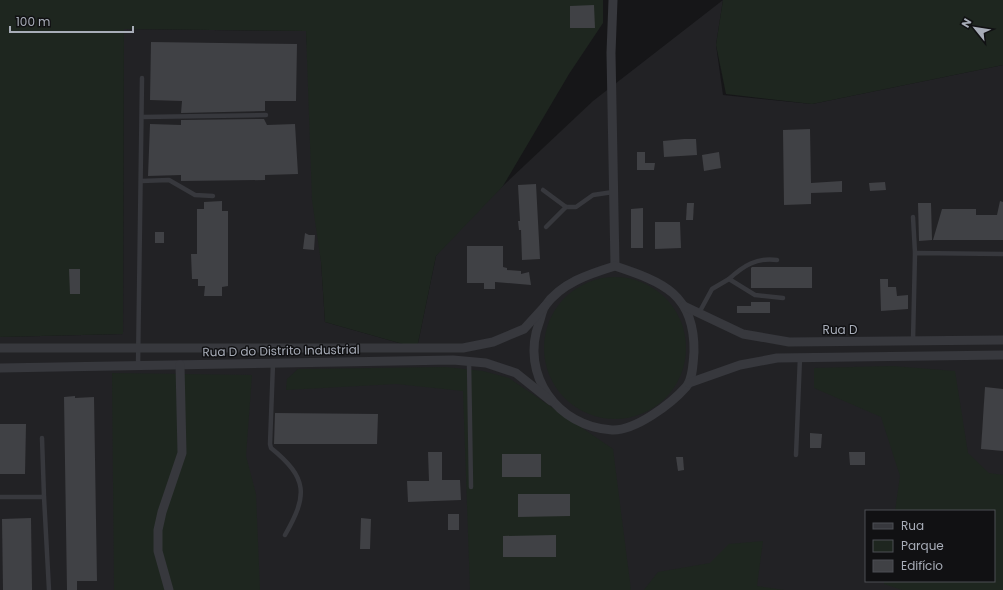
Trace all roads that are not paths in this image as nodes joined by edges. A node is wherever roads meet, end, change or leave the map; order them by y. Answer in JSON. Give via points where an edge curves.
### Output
{"nodes":[{"id":1,"x":613,"y":0,"type":"edge"},
{"id":2,"x":142,"y":78,"type":"dead end"},
{"id":3,"x":266,"y":115,"type":"dead end"},
{"id":4,"x":142,"y":117,"type":"junction"},
{"id":5,"x":141,"y":181,"type":"junction"},
{"id":6,"x":543,"y":190,"type":"dead end"},
{"id":7,"x":614,"y":192,"type":"junction"},
{"id":8,"x":213,"y":196,"type":"dead end"},
{"id":9,"x":566,"y":207,"type":"junction"},
{"id":10,"x":913,"y":217,"type":"dead end"},
{"id":11,"x":546,"y":227,"type":"dead end"},
{"id":12,"x":915,"y":253,"type":"junction"},
{"id":13,"x":1003,"y":254,"type":"edge"},
{"id":14,"x":777,"y":260,"type":"dead end"},
{"id":15,"x":615,"y":266,"type":"junction"},
{"id":16,"x":729,"y":279,"type":"junction"},
{"id":17,"x":783,"y":298,"type":"dead end"},
{"id":18,"x":545,"y":306,"type":"junction"},
{"id":19,"x":684,"y":306,"type":"junction"},
{"id":20,"x":699,"y":313,"type":"junction"},
{"id":21,"x":1003,"y":340,"type":"edge"},
{"id":22,"x":913,"y":341,"type":"junction"},
{"id":23,"x":927,"y":341,"type":"junction"},
{"id":24,"x":0,"y":348,"type":"edge"},
{"id":25,"x":138,"y":348,"type":"junction"},
{"id":26,"x":1003,"y":355,"type":"edge"},
{"id":27,"x":927,"y":356,"type":"junction"},
{"id":28,"x":800,"y":357,"type":"junction"},
{"id":29,"x":469,"y":361,"type":"junction"},
{"id":30,"x":273,"y":364,"type":"junction"},
{"id":31,"x":180,"y":365,"type":"junction"},
{"id":32,"x":138,"y":366,"type":"junction"},
{"id":33,"x":0,"y":368,"type":"edge"},
{"id":34,"x":689,"y":383,"type":"junction"},
{"id":35,"x":551,"y":401,"type":"junction"},
{"id":36,"x":42,"y":438,"type":"dead end"},
{"id":37,"x":796,"y":455,"type":"dead end"},
{"id":38,"x":471,"y":487,"type":"dead end"},
{"id":39,"x":44,"y":497,"type":"junction"},
{"id":40,"x":0,"y":498,"type":"edge"},
{"id":41,"x":284,"y":535,"type":"dead end"},
{"id":42,"x":49,"y":590,"type":"edge"},
{"id":43,"x":169,"y":590,"type":"edge"}],
"edges":[{"from":1,"to":7,"type":"street","via":[[611,52]]},
{"from":2,"to":4,"type":"lane"},
{"from":3,"to":4,"type":"lane"},
{"from":4,"to":5,"type":"lane"},
{"from":5,"to":8,"type":"lane","via":[[169,180],[195,195]]},
{"from":5,"to":25,"type":"lane"},
{"from":6,"to":9,"type":"lane"},
{"from":7,"to":9,"type":"lane","via":[[593,196],[576,207]]},
{"from":7,"to":15,"type":"street"},
{"from":9,"to":11,"type":"lane"},
{"from":10,"to":12,"type":"lane"},
{"from":12,"to":13,"type":"lane"},
{"from":12,"to":22,"type":"lane"},
{"from":14,"to":16,"type":"lane","via":[[765,258],[744,265]]},
{"from":15,"to":18,"type":"street","name":"Rua D do Distrito Industrial","via":[[580,277],[563,288]]},
{"from":15,"to":19,"type":"street","via":[[663,284]]},
{"from":16,"to":17,"type":"lane","via":[[755,295]]},
{"from":16,"to":20,"type":"lane","via":[[712,289]]},
{"from":18,"to":25,"type":"street","name":"Rua D do Distrito Industrial","via":[[524,329],[493,342],[463,348]]},
{"from":18,"to":35,"type":"street","via":[[534,337],[534,362]]},
{"from":19,"to":20,"type":"street","name":"Rua D"},
{"from":19,"to":34,"type":"street","via":[[694,336],[694,360]]},
{"from":20,"to":22,"type":"street","name":"Rua D","via":[[743,334],[789,342]]},
{"from":21,"to":23,"type":"street","name":"Rua D"},
{"from":22,"to":23,"type":"street","name":"Rua D"},
{"from":23,"to":27,"type":"street"},
{"from":24,"to":25,"type":"street","name":"Rua D do Distrito Industrial"},
{"from":25,"to":32,"type":"lane"},
{"from":26,"to":27,"type":"street"},
{"from":27,"to":28,"type":"street"},
{"from":28,"to":34,"type":"street","via":[[777,358],[740,365]]},
{"from":28,"to":37,"type":"lane"},
{"from":29,"to":30,"type":"street","name":"Rua D do Distrito Industrial"},
{"from":29,"to":35,"type":"street","name":"Rua D do Distrito Industrial","via":[[486,363],[516,373]]},
{"from":29,"to":38,"type":"lane"},
{"from":30,"to":31,"type":"street","name":"Rua D do Distrito Industrial"},
{"from":30,"to":41,"type":"lane","via":[[270,444],[291,466],[300,482],[298,510]]},
{"from":31,"to":32,"type":"street","name":"Rua D do Distrito Industrial"},
{"from":31,"to":43,"type":"street","via":[[182,453],[158,530],[158,551]]},
{"from":32,"to":33,"type":"street","name":"Rua D do Distrito Industrial"},
{"from":34,"to":35,"type":"street","name":"Rua D do Distrito Industrial","via":[[674,400],[657,412],[633,425],[613,430],[590,426],[567,414]]},
{"from":36,"to":39,"type":"lane"},
{"from":39,"to":40,"type":"lane"},
{"from":39,"to":42,"type":"lane"}]}
